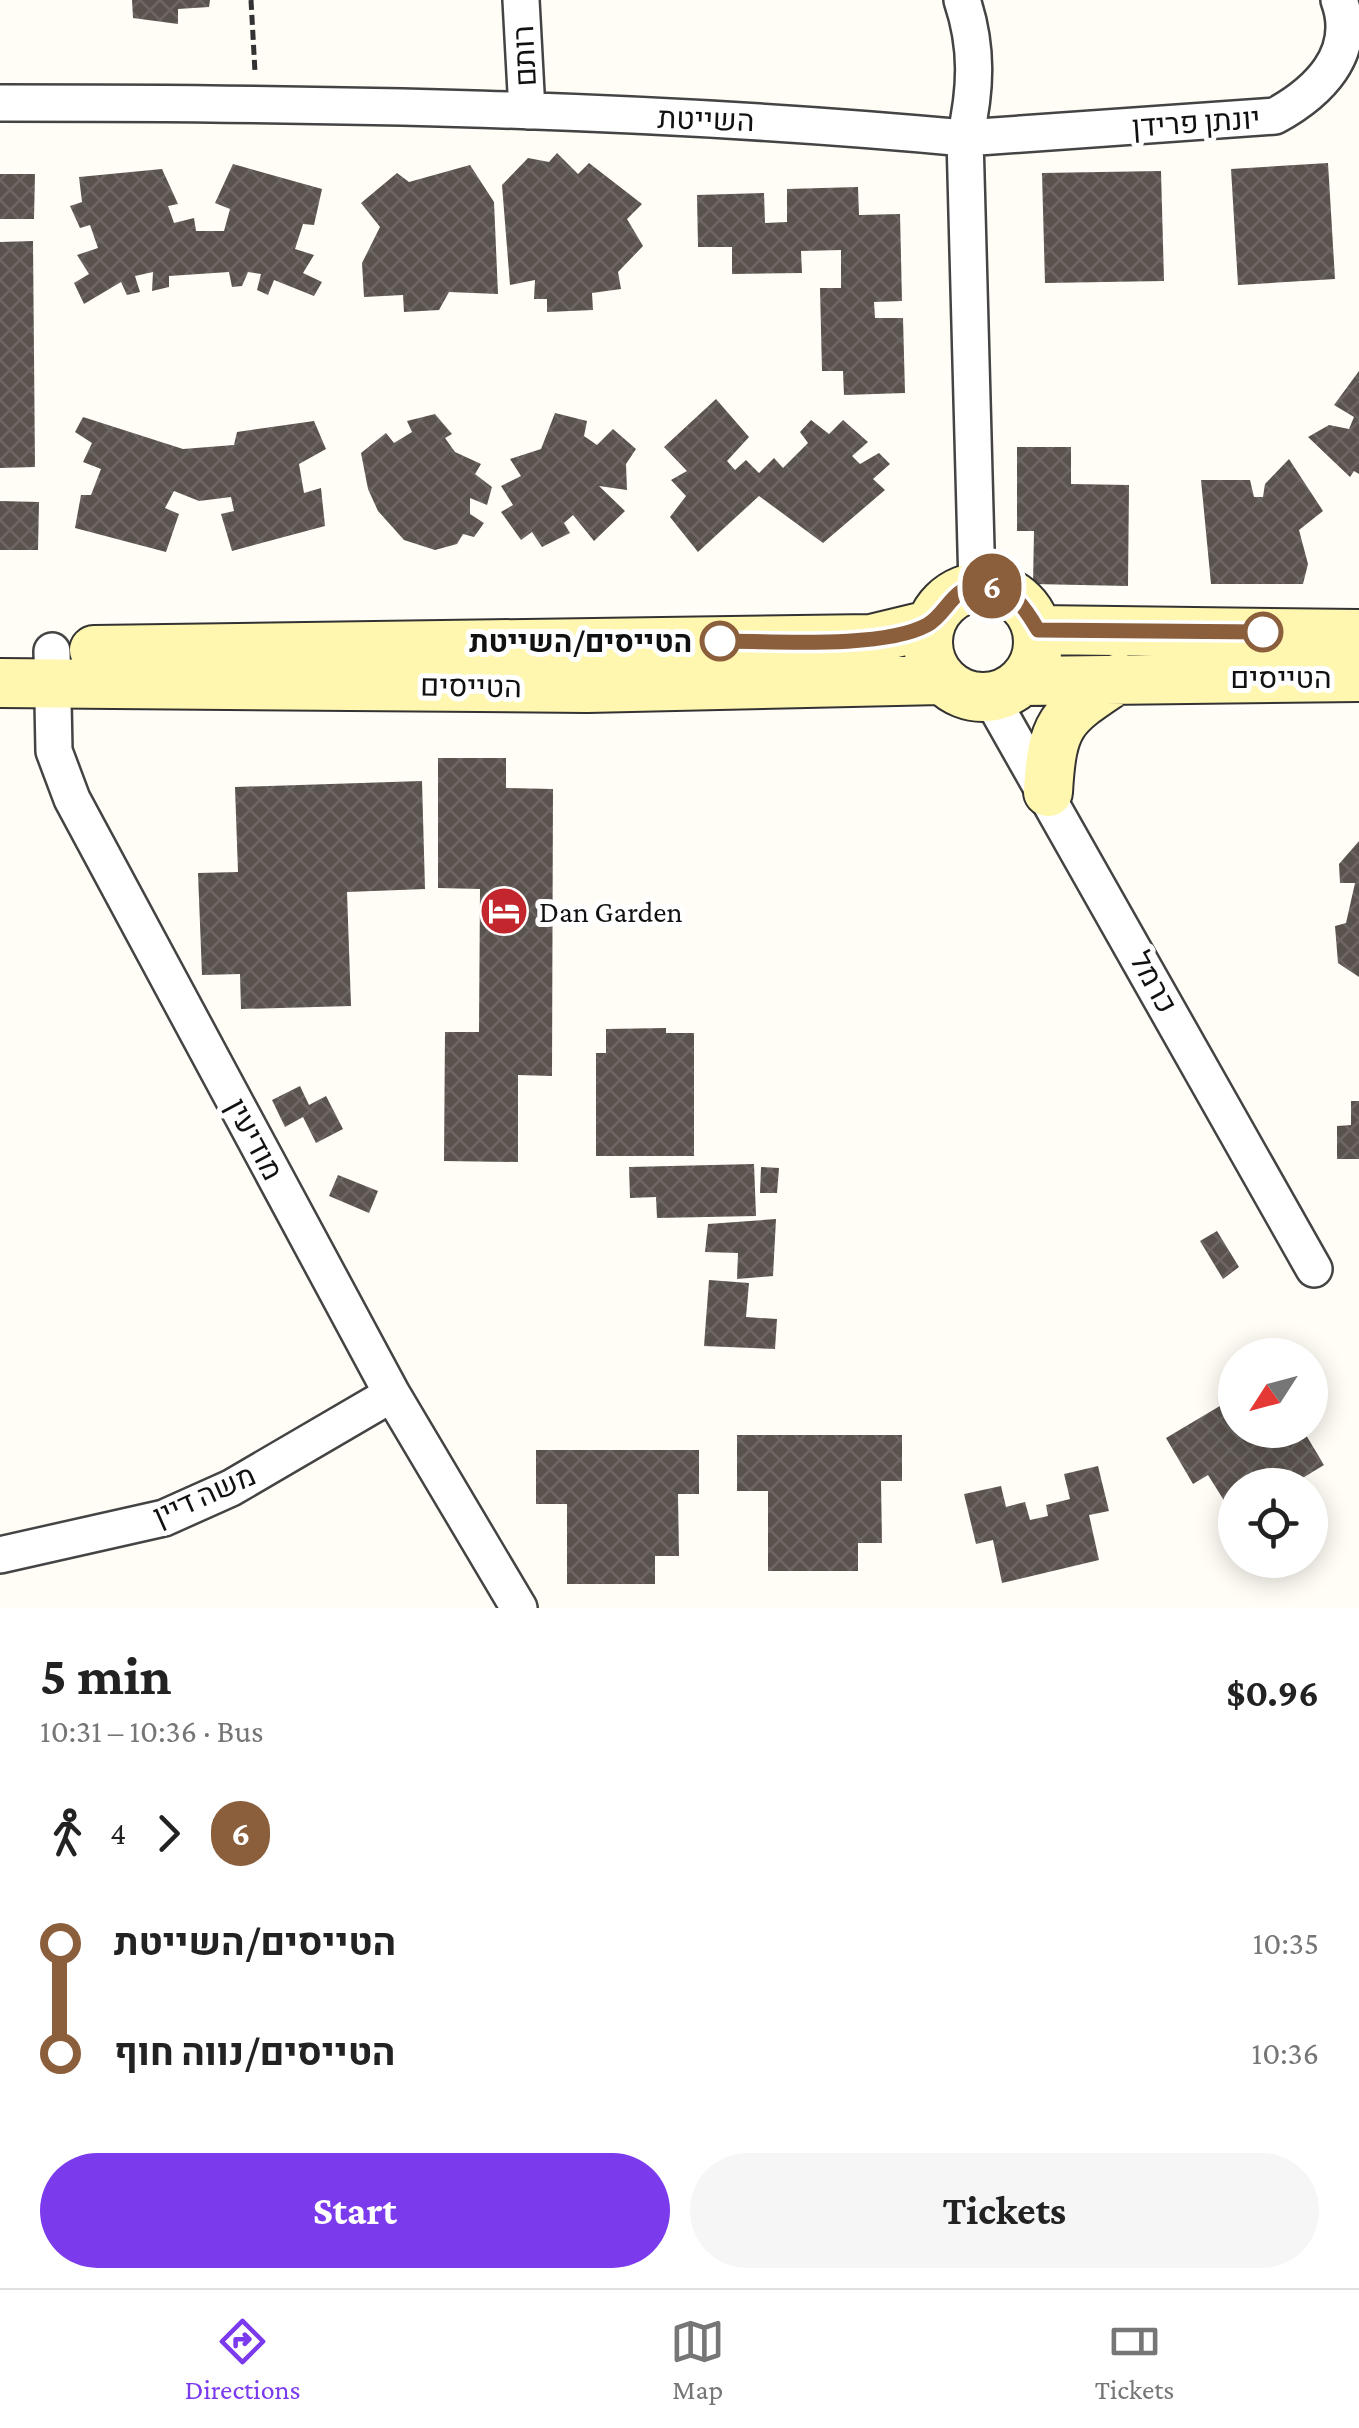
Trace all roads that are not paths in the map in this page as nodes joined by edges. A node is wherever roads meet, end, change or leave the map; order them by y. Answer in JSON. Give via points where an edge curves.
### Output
{"nodes":[{"id":1,"x":520,"y":0,"type":"edge"},
{"id":2,"x":962,"y":0,"type":"edge"},
{"id":3,"x":1339,"y":0,"type":"edge"},
{"id":4,"x":0,"y":102,"type":"edge"},
{"id":5,"x":527,"y":112,"type":"junction"},
{"id":6,"x":964,"y":138,"type":"junction"},
{"id":7,"x":976,"y":586,"type":"junction"},
{"id":8,"x":929,"y":625,"type":"junction"},
{"id":9,"x":1038,"y":630,"type":"junction"},
{"id":10,"x":1359,"y":634,"type":"edge"},
{"id":11,"x":0,"y":652,"type":"edge"},
{"id":12,"x":53,"y":666,"type":"junction"},
{"id":13,"x":1359,"y":677,"type":"edge"},
{"id":14,"x":1119,"y":678,"type":"junction"},
{"id":15,"x":941,"y":680,"type":"junction"},
{"id":16,"x":0,"y":683,"type":"edge"},
{"id":17,"x":1007,"y":690,"type":"junction"},
{"id":18,"x":1048,"y":792,"type":"junction"},
{"id":19,"x":1314,"y":1269,"type":"dead end"},
{"id":20,"x":392,"y":1394,"type":"junction"},
{"id":21,"x":0,"y":1555,"type":"edge"},
{"id":22,"x":519,"y":1608,"type":"edge"}],
"edges":[{"from":1,"to":5,"type":"street","name":"רותם"},
{"from":2,"to":6,"type":"street","via":[[972,30],[975,95]]},
{"from":3,"to":6,"type":"street","name":"יונתן פרידן","via":[[1346,45],[1335,74],[1275,116]]},
{"from":4,"to":5,"type":"street","name":"השייטת"},
{"from":5,"to":6,"type":"street","name":"השייטת","via":[[807,123]]},
{"from":6,"to":7,"type":"street"},
{"from":7,"to":8,"type":"street","via":[[957,594]]},
{"from":7,"to":9,"type":"street","via":[[1010,594]]},
{"from":8,"to":12,"type":"street","name":"הטייסים","via":[[871,639]]},
{"from":8,"to":15,"type":"street","via":[[929,657]]},
{"from":9,"to":10,"type":"street","name":"הטייסים"},
{"from":9,"to":17,"type":"street","via":[[1034,666]]},
{"from":11,"to":12,"type":"street","name":"הטייסים"},
{"from":12,"to":15,"type":"street","name":"הטייסים","via":[[586,688]]},
{"from":12,"to":16,"type":"street","name":"הטייסים"},
{"from":12,"to":20,"type":"street","name":"מודיעין","via":[[54,751],[72,799]]},
{"from":13,"to":14,"type":"street","name":"הטייסים"},
{"from":14,"to":17,"type":"street","name":"הטייסים"},
{"from":14,"to":18,"type":"street","via":[[1066,714],[1050,756]]},
{"from":15,"to":17,"type":"street","via":[[964,694]]},
{"from":17,"to":18,"type":"street","name":"כרמל"},
{"from":18,"to":19,"type":"street","name":"כרמל"},
{"from":20,"to":21,"type":"street","name":"משה דיין","via":[[231,1488],[164,1518]]},
{"from":20,"to":22,"type":"street","name":"מודיעין"}]}
